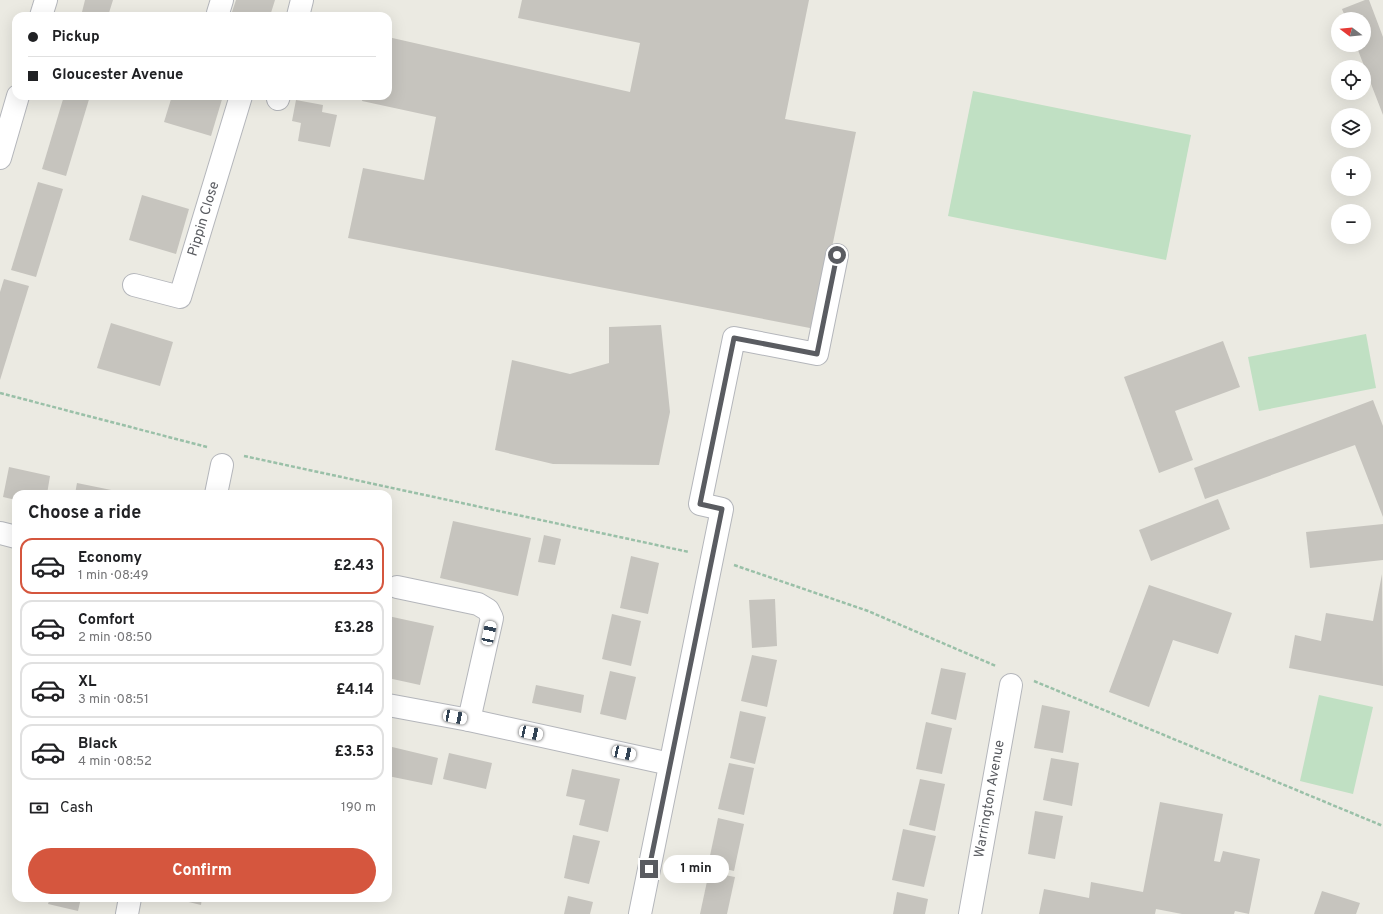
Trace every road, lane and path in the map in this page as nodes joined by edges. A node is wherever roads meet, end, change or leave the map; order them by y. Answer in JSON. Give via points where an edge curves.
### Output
{"nodes":[{"id":1,"x":46,"y":0,"type":"edge"},
{"id":2,"x":222,"y":0,"type":"edge"},
{"id":3,"x":302,"y":0,"type":"edge"},
{"id":4,"x":42,"y":12,"type":"edge"},
{"id":5,"x":218,"y":12,"type":"edge"},
{"id":6,"x":299,"y":12,"type":"edge"},
{"id":7,"x":17,"y":100,"type":"edge"},
{"id":8,"x":240,"y":100,"type":"edge"},
{"id":9,"x":0,"y":158,"type":"edge"},
{"id":10,"x":837,"y":255,"type":"dead end"},
{"id":11,"x":134,"y":285,"type":"dead end"},
{"id":12,"x":222,"y":465,"type":"dead end"},
{"id":13,"x":217,"y":490,"type":"edge"},
{"id":14,"x":0,"y":533,"type":"edge"},
{"id":15,"x":12,"y":536,"type":"edge"},
{"id":16,"x":398,"y":587,"type":"dead end"},
{"id":17,"x":1011,"y":685,"type":"dead end"},
{"id":18,"x":392,"y":705,"type":"edge"},
{"id":19,"x":469,"y":720,"type":"junction"},
{"id":20,"x":670,"y":764,"type":"junction"},
{"id":21,"x":129,"y":902,"type":"edge"},
{"id":22,"x":127,"y":914,"type":"edge"},
{"id":23,"x":640,"y":914,"type":"edge"},
{"id":24,"x":970,"y":914,"type":"edge"}],
"edges":[{"from":1,"to":4,"type":"street"},
{"from":2,"to":5,"type":"street"},
{"from":3,"to":6,"type":"street"},
{"from":7,"to":9,"type":"street"},
{"from":8,"to":11,"type":"street","name":"Pippin Close","via":[[180,297]]},
{"from":10,"to":20,"type":"street","via":[[817,354],[734,338],[700,504],[722,509]]},
{"from":12,"to":13,"type":"street"},
{"from":14,"to":15,"type":"street"},
{"from":16,"to":19,"type":"street","via":[[478,604],[488,610],[492,618]]},
{"from":17,"to":24,"type":"street","name":"Warrington Avenue"},
{"from":18,"to":19,"type":"street"},
{"from":19,"to":20,"type":"street"},
{"from":20,"to":23,"type":"street"},
{"from":21,"to":22,"type":"street"}]}
